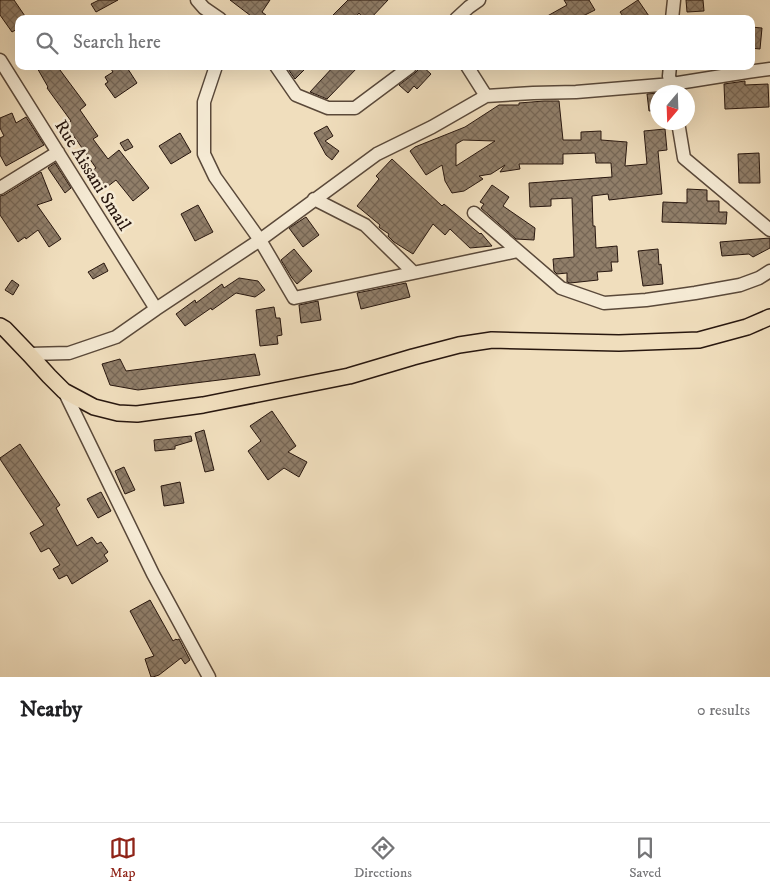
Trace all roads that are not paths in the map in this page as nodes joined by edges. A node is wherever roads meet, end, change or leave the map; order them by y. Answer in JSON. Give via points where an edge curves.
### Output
{"nodes":[{"id":1,"x":479,"y":0,"type":"edge"},
{"id":2,"x":674,"y":0,"type":"edge"},
{"id":3,"x":460,"y":15,"type":"edge"},
{"id":4,"x":672,"y":15,"type":"edge"},
{"id":5,"x":0,"y":60,"type":"edge"},
{"id":6,"x":770,"y":69,"type":"edge"},
{"id":7,"x":215,"y":70,"type":"edge"},
{"id":8,"x":279,"y":70,"type":"edge"},
{"id":9,"x":406,"y":70,"type":"edge"},
{"id":10,"x":470,"y":70,"type":"edge"},
{"id":11,"x":670,"y":70,"type":"edge"},
{"id":12,"x":672,"y":85,"type":"edge"},
{"id":13,"x":686,"y":85,"type":"edge"},
{"id":14,"x":650,"y":89,"type":"edge"},
{"id":15,"x":486,"y":96,"type":"junction"},
{"id":16,"x":679,"y":130,"type":"edge"},
{"id":17,"x":58,"y":152,"type":"junction"},
{"id":18,"x":0,"y":188,"type":"edge"},
{"id":19,"x":314,"y":199,"type":"junction"},
{"id":20,"x":474,"y":213,"type":"dead end"},
{"id":21,"x":770,"y":230,"type":"edge"},
{"id":22,"x":260,"y":240,"type":"junction"},
{"id":23,"x":518,"y":251,"type":"junction"},
{"id":24,"x":770,"y":271,"type":"edge"},
{"id":25,"x":413,"y":272,"type":"junction"},
{"id":26,"x":156,"y":309,"type":"junction"},
{"id":27,"x":770,"y":317,"type":"edge"},
{"id":28,"x":0,"y":326,"type":"edge"},
{"id":29,"x":29,"y":354,"type":"junction"},
{"id":30,"x":64,"y":391,"type":"junction"},
{"id":31,"x":209,"y":677,"type":"edge"}],
"edges":[{"from":1,"to":3,"type":"street"},
{"from":2,"to":4,"type":"street"},
{"from":5,"to":17,"type":"street","name":"Rue Aissani Smail"},
{"from":6,"to":13,"type":"street"},
{"from":7,"to":22,"type":"street","via":[[204,102],[204,154],[215,177]]},
{"from":8,"to":9,"type":"street","via":[[296,95],[328,108],[355,108]]},
{"from":10,"to":15,"type":"street"},
{"from":11,"to":12,"type":"street"},
{"from":14,"to":15,"type":"street"},
{"from":15,"to":19,"type":"street","via":[[377,154]]},
{"from":16,"to":21,"type":"street","via":[[684,158]]},
{"from":17,"to":18,"type":"street"},
{"from":17,"to":26,"type":"street","name":"Rue Aissani Smail"},
{"from":19,"to":22,"type":"street"},
{"from":19,"to":25,"type":"street","via":[[365,224]]},
{"from":20,"to":23,"type":"street"},
{"from":22,"to":25,"type":"street","via":[[294,298]]},
{"from":22,"to":26,"type":"street"},
{"from":23,"to":24,"type":"street","via":[[562,288],[604,303],[646,300],[740,285]]},
{"from":23,"to":25,"type":"street"},
{"from":26,"to":29,"type":"street","via":[[116,338],[69,353]]},
{"from":27,"to":30,"type":"main road","via":[[699,340],[618,343],[492,340],[460,345],[349,376],[203,405],[137,414],[94,407]]},
{"from":28,"to":29,"type":"main road"},
{"from":29,"to":30,"type":"main road"},
{"from":30,"to":31,"type":"street","via":[[153,574]]}]}
